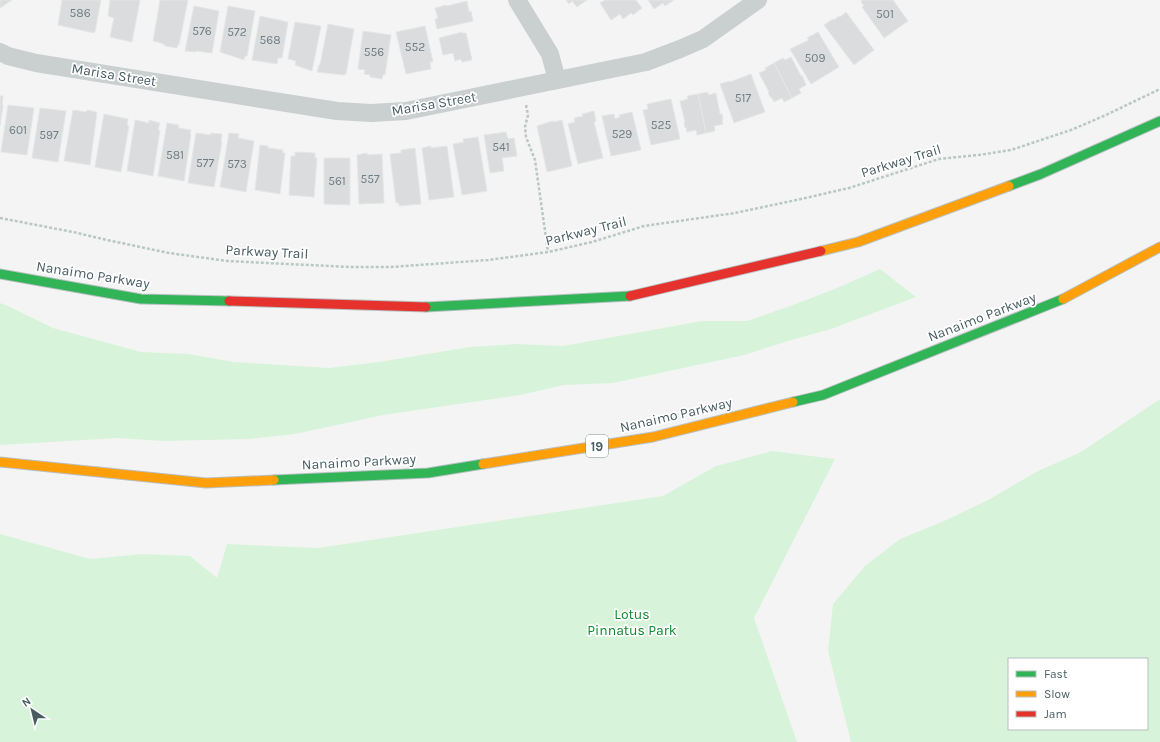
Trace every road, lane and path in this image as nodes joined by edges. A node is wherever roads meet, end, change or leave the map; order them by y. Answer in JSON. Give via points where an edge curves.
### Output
{"nodes":[{"id":1,"x":516,"y":0,"type":"edge"},
{"id":2,"x":758,"y":0,"type":"edge"},
{"id":3,"x":0,"y":52,"type":"edge"},
{"id":4,"x":557,"y":80,"type":"junction"},
{"id":5,"x":523,"y":87,"type":"junction"},
{"id":6,"x":1160,"y":89,"type":"edge"},
{"id":7,"x":1160,"y":121,"type":"edge"},
{"id":8,"x":0,"y":218,"type":"edge"},
{"id":9,"x":1160,"y":247,"type":"edge"},
{"id":10,"x":548,"y":252,"type":"junction"},
{"id":11,"x":0,"y":274,"type":"edge"},
{"id":12,"x":0,"y":462,"type":"edge"}],
"edges":[{"from":1,"to":4,"type":"street","via":[[550,54]]},
{"from":2,"to":4,"type":"street","name":"Marisa Street","via":[[703,39],[680,49],[646,62]]},
{"from":3,"to":5,"type":"street","name":"Marisa Street","via":[[36,63],[337,111],[406,111]]},
{"from":4,"to":5,"type":"street","name":"Marisa Street"},
{"from":5,"to":10,"type":"path","via":[[528,114],[526,137],[535,160]]},
{"from":6,"to":10,"type":"path","name":"Parkway Trail","via":[[1071,130],[1011,150],[939,159],[849,188],[707,218],[644,226]]},
{"from":7,"to":11,"type":"highway","name":"Nanaimo Parkway","via":[[1041,174],[858,242],[632,296],[434,307],[141,299]]},
{"from":8,"to":10,"type":"path","name":"Parkway Trail","via":[[170,253],[227,261],[391,267],[488,260]]},
{"from":9,"to":12,"type":"highway","name":"Nanaimo Parkway","number":"19","via":[[1058,302],[823,395],[653,437],[428,473],[206,483]]}]}
